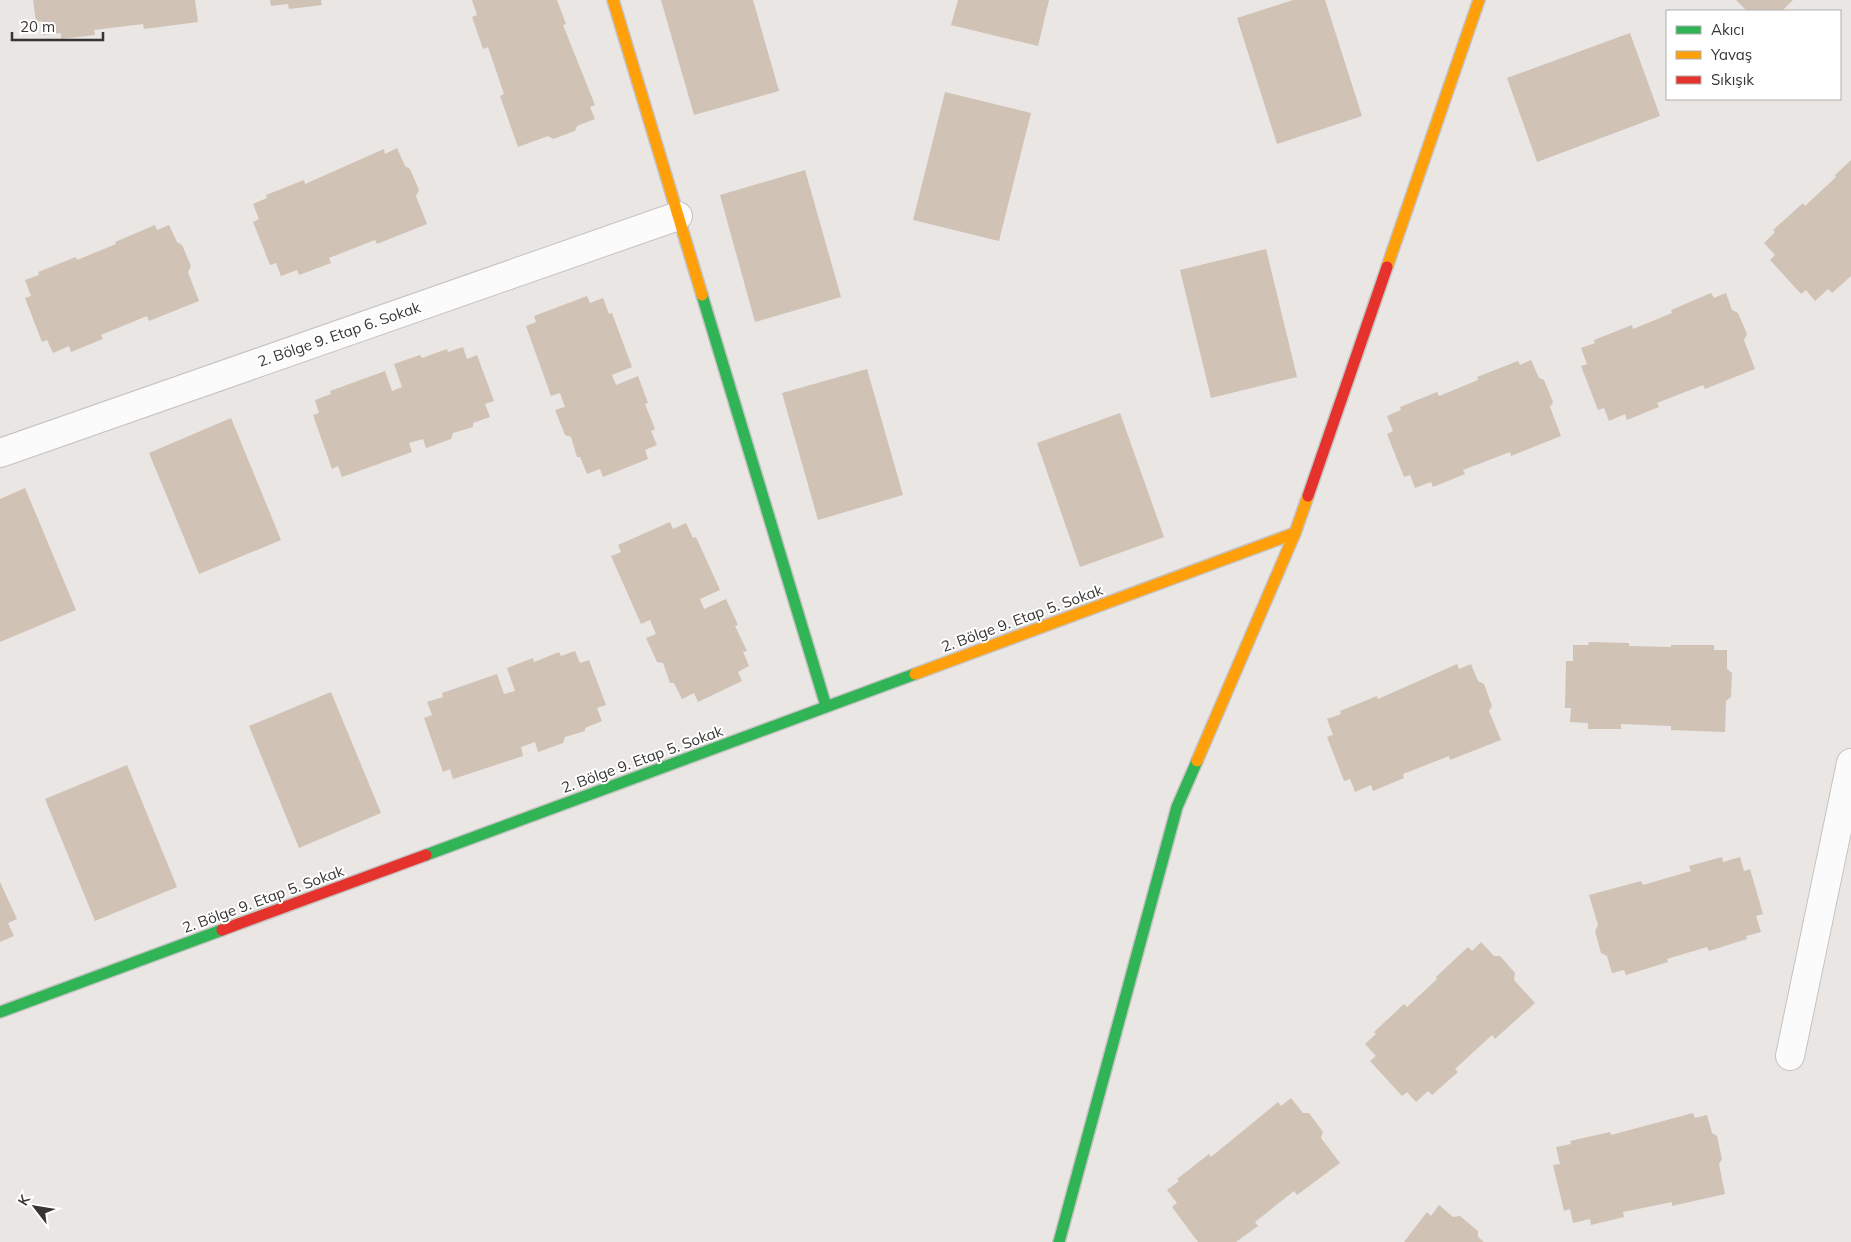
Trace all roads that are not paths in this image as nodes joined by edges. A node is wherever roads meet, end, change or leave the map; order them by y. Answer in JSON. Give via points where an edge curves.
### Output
{"nodes":[{"id":1,"x":613,"y":0,"type":"edge"},
{"id":2,"x":1480,"y":0,"type":"edge"},
{"id":3,"x":678,"y":216,"type":"junction"},
{"id":4,"x":0,"y":452,"type":"edge"},
{"id":5,"x":1295,"y":533,"type":"junction"},
{"id":6,"x":826,"y":706,"type":"junction"},
{"id":7,"x":1851,"y":763,"type":"edge"},
{"id":8,"x":0,"y":1012,"type":"edge"},
{"id":9,"x":1790,"y":1056,"type":"dead end"},
{"id":10,"x":1059,"y":1242,"type":"edge"}],
"edges":[{"from":1,"to":3,"type":"street"},
{"from":2,"to":5,"type":"street"},
{"from":3,"to":4,"type":"street","name":"2. Bölge 9. Etap 6. Sokak"},
{"from":3,"to":6,"type":"street"},
{"from":5,"to":6,"type":"street","name":"2. Bölge 9. Etap 5. Sokak"},
{"from":5,"to":10,"type":"street","via":[[1177,807]]},
{"from":6,"to":8,"type":"street","name":"2. Bölge 9. Etap 5. Sokak"},
{"from":7,"to":9,"type":"street"}]}
